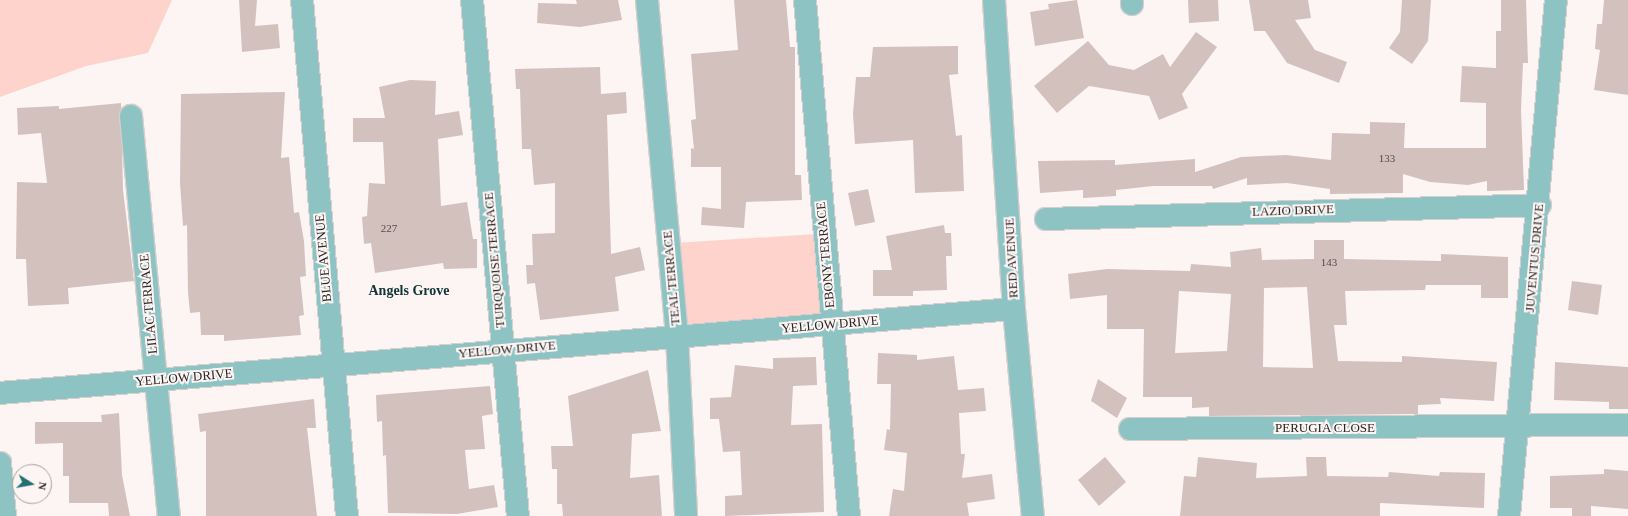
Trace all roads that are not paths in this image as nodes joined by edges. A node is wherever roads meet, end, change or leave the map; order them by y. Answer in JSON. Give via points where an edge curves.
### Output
{"nodes":[{"id":1,"x":302,"y":0,"type":"edge"},
{"id":2,"x":472,"y":0,"type":"edge"},
{"id":3,"x":647,"y":0,"type":"edge"},
{"id":4,"x":994,"y":0,"type":"edge"},
{"id":5,"x":1556,"y":0,"type":"edge"},
{"id":6,"x":806,"y":8,"type":"edge"},
{"id":7,"x":131,"y":116,"type":"dead end"},
{"id":8,"x":1540,"y":205,"type":"junction"},
{"id":9,"x":1046,"y":219,"type":"dead end"},
{"id":10,"x":1014,"y":309,"type":"junction"},
{"id":11,"x":831,"y":325,"type":"junction"},
{"id":12,"x":677,"y":336,"type":"junction"},
{"id":13,"x":503,"y":351,"type":"junction"},
{"id":14,"x":334,"y":365,"type":"junction"},
{"id":15,"x":156,"y":380,"type":"junction"},
{"id":16,"x":0,"y":393,"type":"edge"},
{"id":17,"x":1628,"y":425,"type":"edge"},
{"id":18,"x":1520,"y":426,"type":"junction"},
{"id":19,"x":1130,"y":429,"type":"dead end"},
{"id":20,"x":0,"y":463,"type":"edge"},
{"id":21,"x":5,"y":516,"type":"edge"},
{"id":22,"x":169,"y":516,"type":"edge"},
{"id":23,"x":347,"y":516,"type":"edge"},
{"id":24,"x":518,"y":516,"type":"edge"},
{"id":25,"x":686,"y":516,"type":"edge"},
{"id":26,"x":849,"y":516,"type":"edge"},
{"id":27,"x":1033,"y":516,"type":"edge"},
{"id":28,"x":1509,"y":516,"type":"edge"}],
"edges":[{"from":1,"to":14,"type":"street","name":"BLUE AVENUE"},
{"from":2,"to":13,"type":"street","name":"TURQUOISE TERRACE"},
{"from":3,"to":12,"type":"street","name":"TEAL TERRACE"},
{"from":4,"to":10,"type":"street","name":"RED AVENUE"},
{"from":5,"to":8,"type":"street","name":"JUVENTUS DRIVE"},
{"from":6,"to":11,"type":"street","name":"EBONY TERRACE"},
{"from":7,"to":15,"type":"street","name":"LILAC TERRACE"},
{"from":8,"to":9,"type":"street","name":"LAZIO DRIVE"},
{"from":8,"to":18,"type":"street","name":"JUVENTUS DRIVE"},
{"from":10,"to":11,"type":"street","name":"YELLOW DRIVE"},
{"from":10,"to":27,"type":"street","name":"RED AVENUE"},
{"from":11,"to":12,"type":"street","name":"YELLOW DRIVE"},
{"from":11,"to":26,"type":"street","name":"EBONY TERRACE"},
{"from":12,"to":13,"type":"street","name":"YELLOW DRIVE"},
{"from":12,"to":25,"type":"street","name":"TEAL TERRACE"},
{"from":13,"to":14,"type":"street","name":"YELLOW DRIVE"},
{"from":13,"to":24,"type":"street","name":"TURQUOISE TERRACE"},
{"from":14,"to":15,"type":"street","name":"YELLOW DRIVE"},
{"from":14,"to":23,"type":"street","name":"BLUE AVENUE"},
{"from":15,"to":16,"type":"street","name":"YELLOW DRIVE"},
{"from":15,"to":22,"type":"street","name":"LILAC TERRACE"},
{"from":17,"to":18,"type":"street","name":"PERUGIA CLOSE"},
{"from":18,"to":19,"type":"street","name":"PERUGIA CLOSE"},
{"from":18,"to":28,"type":"street","name":"JUVENTUS DRIVE"},
{"from":20,"to":21,"type":"street"}]}
